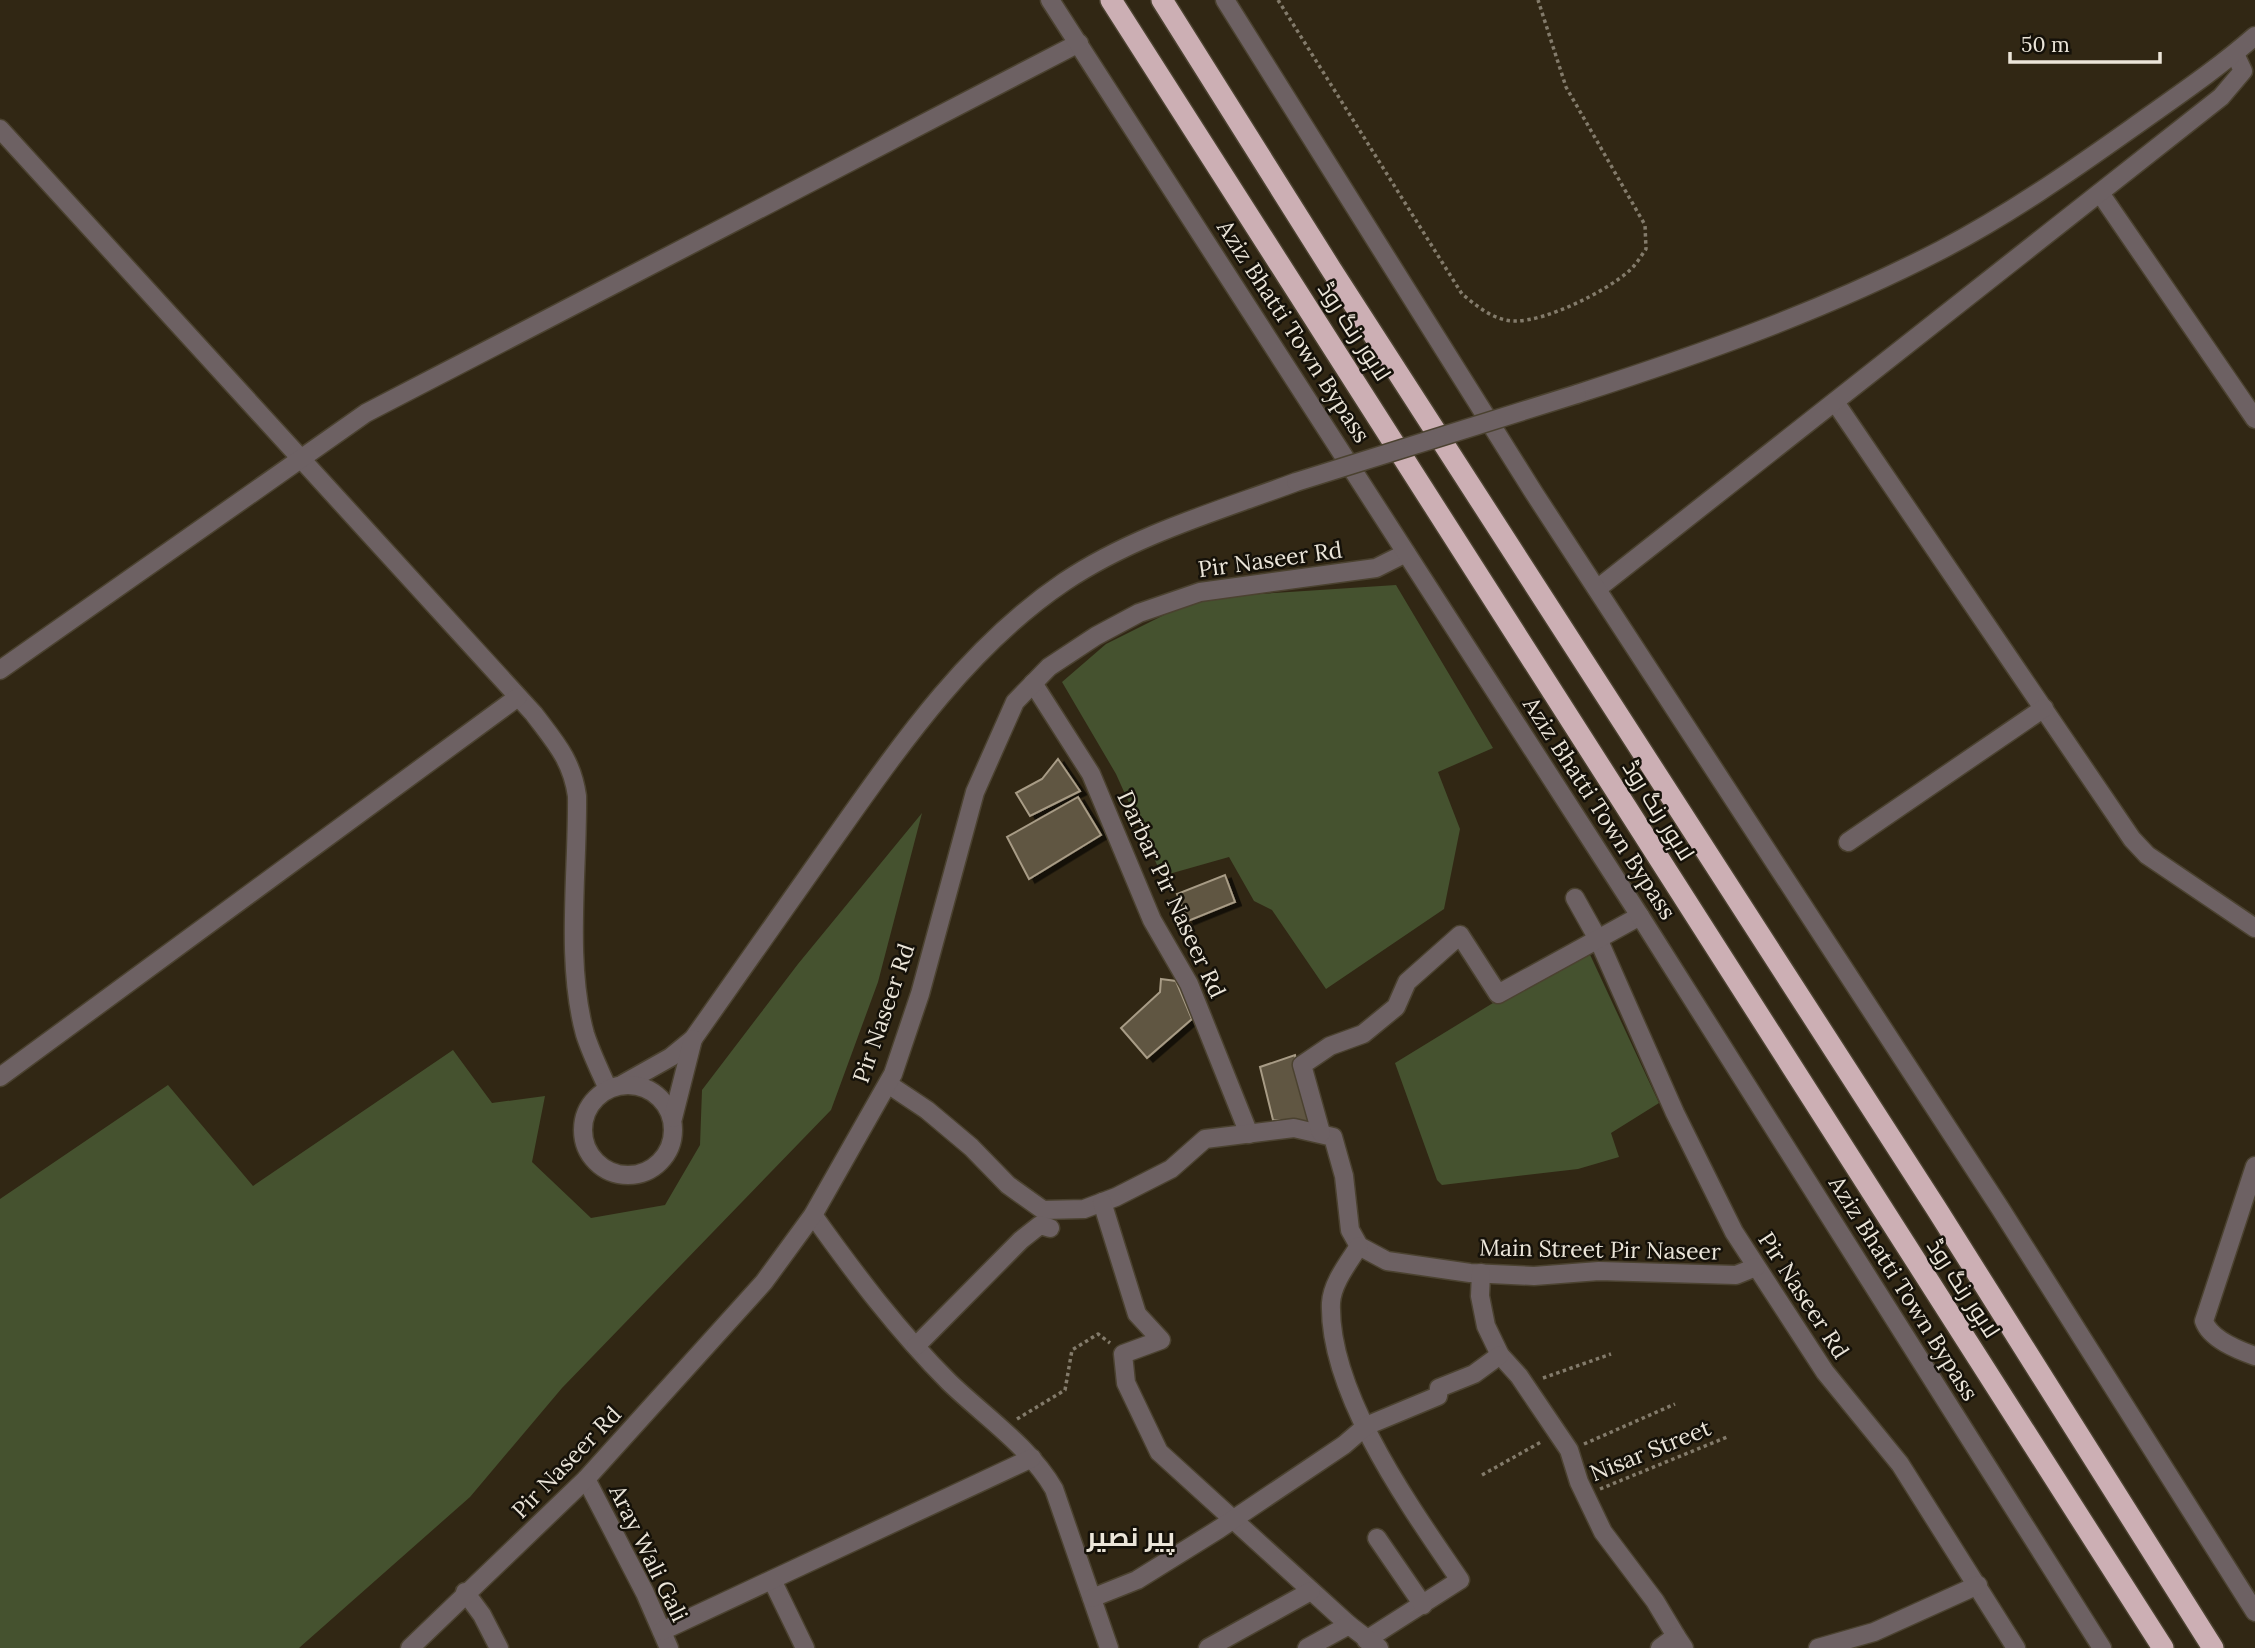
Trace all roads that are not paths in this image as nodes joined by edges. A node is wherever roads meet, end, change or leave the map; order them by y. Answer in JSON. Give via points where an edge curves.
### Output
{"nodes":[{"id":1,"x":1050,"y":0,"type":"edge"},
{"id":2,"x":1111,"y":0,"type":"edge"},
{"id":3,"x":1162,"y":0,"type":"edge"},
{"id":4,"x":1224,"y":0,"type":"edge"},
{"id":5,"x":2255,"y":36,"type":"edge"},
{"id":6,"x":1079,"y":43,"type":"junction"},
{"id":7,"x":2235,"y":54,"type":"junction"},
{"id":8,"x":0,"y":129,"type":"edge"},
{"id":9,"x":2100,"y":193,"type":"junction"},
{"id":10,"x":1835,"y":402,"type":"junction"},
{"id":11,"x":2255,"y":419,"type":"edge"},
{"id":12,"x":302,"y":459,"type":"junction"},
{"id":13,"x":1406,"y":553,"type":"junction"},
{"id":14,"x":1597,"y":589,"type":"junction"},
{"id":15,"x":0,"y":670,"type":"edge"},
{"id":16,"x":1033,"y":683,"type":"junction"},
{"id":17,"x":519,"y":697,"type":"junction"},
{"id":18,"x":2044,"y":708,"type":"junction"},
{"id":19,"x":1848,"y":842,"type":"dead end"},
{"id":20,"x":1575,"y":898,"type":"dead end"},
{"id":21,"x":1640,"y":916,"type":"junction"},
{"id":22,"x":2255,"y":928,"type":"edge"},
{"id":23,"x":1599,"y":941,"type":"junction"},
{"id":24,"x":693,"y":1039,"type":"junction"},
{"id":25,"x":0,"y":1077,"type":"edge"},
{"id":26,"x":888,"y":1084,"type":"junction"},
{"id":27,"x":615,"y":1087,"type":"junction"},
{"id":28,"x":673,"y":1118,"type":"junction"},
{"id":29,"x":1321,"y":1133,"type":"junction"},
{"id":30,"x":1249,"y":1134,"type":"junction"},
{"id":31,"x":2255,"y":1166,"type":"edge"},
{"id":32,"x":1101,"y":1202,"type":"junction"},
{"id":33,"x":813,"y":1215,"type":"junction"},
{"id":34,"x":1050,"y":1228,"type":"dead end"},
{"id":35,"x":1359,"y":1246,"type":"junction"},
{"id":36,"x":1756,"y":1267,"type":"junction"},
{"id":37,"x":1481,"y":1273,"type":"junction"},
{"id":38,"x":916,"y":1346,"type":"junction"},
{"id":39,"x":1500,"y":1355,"type":"junction"},
{"id":40,"x":2255,"y":1356,"type":"edge"},
{"id":41,"x":1366,"y":1426,"type":"junction"},
{"id":42,"x":1032,"y":1458,"type":"junction"},
{"id":43,"x":586,"y":1479,"type":"junction"},
{"id":44,"x":1232,"y":1520,"type":"junction"},
{"id":45,"x":1377,"y":1538,"type":"dead end"},
{"id":46,"x":772,"y":1580,"type":"junction"},
{"id":47,"x":1978,"y":1585,"type":"junction"},
{"id":48,"x":1311,"y":1591,"type":"junction"},
{"id":49,"x":465,"y":1592,"type":"junction"},
{"id":50,"x":1092,"y":1598,"type":"junction"},
{"id":51,"x":1423,"y":1605,"type":"junction"},
{"id":52,"x":2255,"y":1612,"type":"edge"},
{"id":53,"x":1349,"y":1625,"type":"junction"},
{"id":54,"x":665,"y":1640,"type":"edge"},
{"id":55,"x":1680,"y":1642,"type":"edge"},
{"id":56,"x":1372,"y":1644,"type":"edge"},
{"id":57,"x":410,"y":1648,"type":"edge"},
{"id":58,"x":499,"y":1648,"type":"edge"},
{"id":59,"x":805,"y":1648,"type":"edge"},
{"id":60,"x":1109,"y":1648,"type":"edge"},
{"id":61,"x":1208,"y":1648,"type":"edge"},
{"id":62,"x":1307,"y":1648,"type":"edge"},
{"id":63,"x":1660,"y":1648,"type":"edge"},
{"id":64,"x":1818,"y":1648,"type":"edge"},
{"id":65,"x":2016,"y":1648,"type":"edge"},
{"id":66,"x":2102,"y":1648,"type":"edge"},
{"id":67,"x":2163,"y":1648,"type":"edge"},
{"id":68,"x":2213,"y":1648,"type":"edge"}],
"edges":[{"from":1,"to":6,"type":"street","name":"Aziz Bhatti Town Bypass"},
{"from":2,"to":67,"type":"highway","name":"لاہور رنگ روڈ"},
{"from":3,"to":68,"type":"highway","name":"لاہور رنگ روڈ"},
{"from":4,"to":14,"type":"street"},
{"from":5,"to":7,"type":"street"},
{"from":6,"to":12,"type":"street","via":[[366,413]]},
{"from":6,"to":13,"type":"street","name":"Aziz Bhatti Town Bypass"},
{"from":7,"to":9,"type":"street","via":[[2243,71],[2238,80]]},
{"from":7,"to":24,"type":"street","bridge":true,"via":[[2011,211],[1941,250],[1695,356],[1296,482],[1159,532],[1064,583],[987,646],[898,749]]},
{"from":8,"to":12,"type":"street"},
{"from":9,"to":10,"type":"street"},
{"from":9,"to":11,"type":"street"},
{"from":10,"to":14,"type":"street"},
{"from":10,"to":18,"type":"street"},
{"from":12,"to":15,"type":"street"},
{"from":12,"to":17,"type":"street"},
{"from":13,"to":16,"type":"street","name":"Pir Naseer Rd","via":[[1376,568],[1200,592],[1139,613],[1049,667]]},
{"from":13,"to":21,"type":"street","name":"Aziz Bhatti Town Bypass"},
{"from":14,"to":52,"type":"street","via":[[2000,1209]]},
{"from":16,"to":26,"type":"street","name":"Pir Naseer Rd","via":[[1015,702],[975,792],[919,995]]},
{"from":16,"to":30,"type":"street","name":"Darbar Pir Naseer Rd","via":[[1091,774],[1152,920],[1189,984]]},
{"from":17,"to":25,"type":"street"},
{"from":17,"to":27,"type":"street","via":[[574,773],[580,1010],[589,1044]]},
{"from":18,"to":19,"type":"street"},
{"from":18,"to":22,"type":"street","via":[[2147,855]]},
{"from":20,"to":23,"type":"street","name":"Pir Naseer Rd"},
{"from":21,"to":23,"type":"street"},
{"from":21,"to":66,"type":"street","name":"Aziz Bhatti Town Bypass"},
{"from":23,"to":29,"type":"street","via":[[1498,994],[1460,934],[1407,982],[1396,1007],[1363,1034],[1312,1055],[1302,1065]]},
{"from":23,"to":36,"type":"street","name":"Pir Naseer Rd","via":[[1675,1113]]},
{"from":24,"to":27,"type":"street","via":[[671,1057]]},
{"from":24,"to":28,"type":"street"},
{"from":26,"to":32,"type":"street","via":[[927,1110],[1008,1185],[1043,1210],[1084,1209]]},
{"from":26,"to":33,"type":"street","name":"Pir Naseer Rd"},
{"from":27,"to":28,"type":"street","via":[[648,1088],[668,1106]]},
{"from":27,"to":28,"type":"street","via":[[588,1109],[583,1123],[588,1151],[609,1171],[638,1174],[651,1169],[670,1147]]},
{"from":29,"to":30,"type":"street","via":[[1294,1128]]},
{"from":29,"to":35,"type":"street","via":[[1333,1138],[1344,1176],[1350,1230]]},
{"from":30,"to":32,"type":"street","via":[[1205,1139],[1171,1169]]},
{"from":31,"to":40,"type":"street","via":[[2204,1321],[2206,1329]]},
{"from":32,"to":44,"type":"street","via":[[1137,1314],[1161,1340],[1123,1354],[1126,1383],[1159,1452]]},
{"from":33,"to":38,"type":"street","via":[[863,1285]]},
{"from":33,"to":43,"type":"street","name":"Pir Naseer Rd","via":[[764,1282]]},
{"from":34,"to":38,"type":"street","via":[[1040,1225],[1021,1240]]},
{"from":35,"to":37,"type":"street","name":"Main Street Pir Naseer","via":[[1387,1261]]},
{"from":35,"to":41,"type":"street","via":[[1331,1301],[1335,1346]]},
{"from":36,"to":37,"type":"street","name":"Main Street Pir Naseer","via":[[1736,1275]]},
{"from":36,"to":47,"type":"street","name":"Pir Naseer Rd","via":[[1825,1372],[1900,1464]]},
{"from":37,"to":39,"type":"street","via":[[1486,1326]]},
{"from":38,"to":42,"type":"street"},
{"from":39,"to":41,"type":"street","via":[[1474,1374],[1439,1388],[1438,1396]]},
{"from":39,"to":55,"type":"street","via":[[1569,1450],[1616,1553],[1655,1601]]},
{"from":41,"to":44,"type":"street"},
{"from":41,"to":51,"type":"street","via":[[1418,1521],[1460,1580]]},
{"from":42,"to":46,"type":"street"},
{"from":42,"to":50,"type":"street","via":[[1054,1489]]},
{"from":43,"to":49,"type":"street","name":"Pir Naseer Rd"},
{"from":43,"to":54,"type":"street","name":"Aray Wali Gali"},
{"from":44,"to":48,"type":"street"},
{"from":44,"to":50,"type":"street","via":[[1137,1580]]},
{"from":45,"to":51,"type":"street"},
{"from":46,"to":54,"type":"street"},
{"from":46,"to":59,"type":"street"},
{"from":47,"to":64,"type":"street","via":[[1874,1632]]},
{"from":47,"to":65,"type":"street","name":"Pir Naseer Rd"},
{"from":48,"to":53,"type":"street"},
{"from":48,"to":61,"type":"street"},
{"from":49,"to":57,"type":"street","name":"Pir Naseer Rd"},
{"from":49,"to":58,"type":"street"},
{"from":50,"to":60,"type":"street"},
{"from":51,"to":56,"type":"street"},
{"from":53,"to":56,"type":"street"},
{"from":53,"to":62,"type":"street"},
{"from":55,"to":63,"type":"street"}]}
